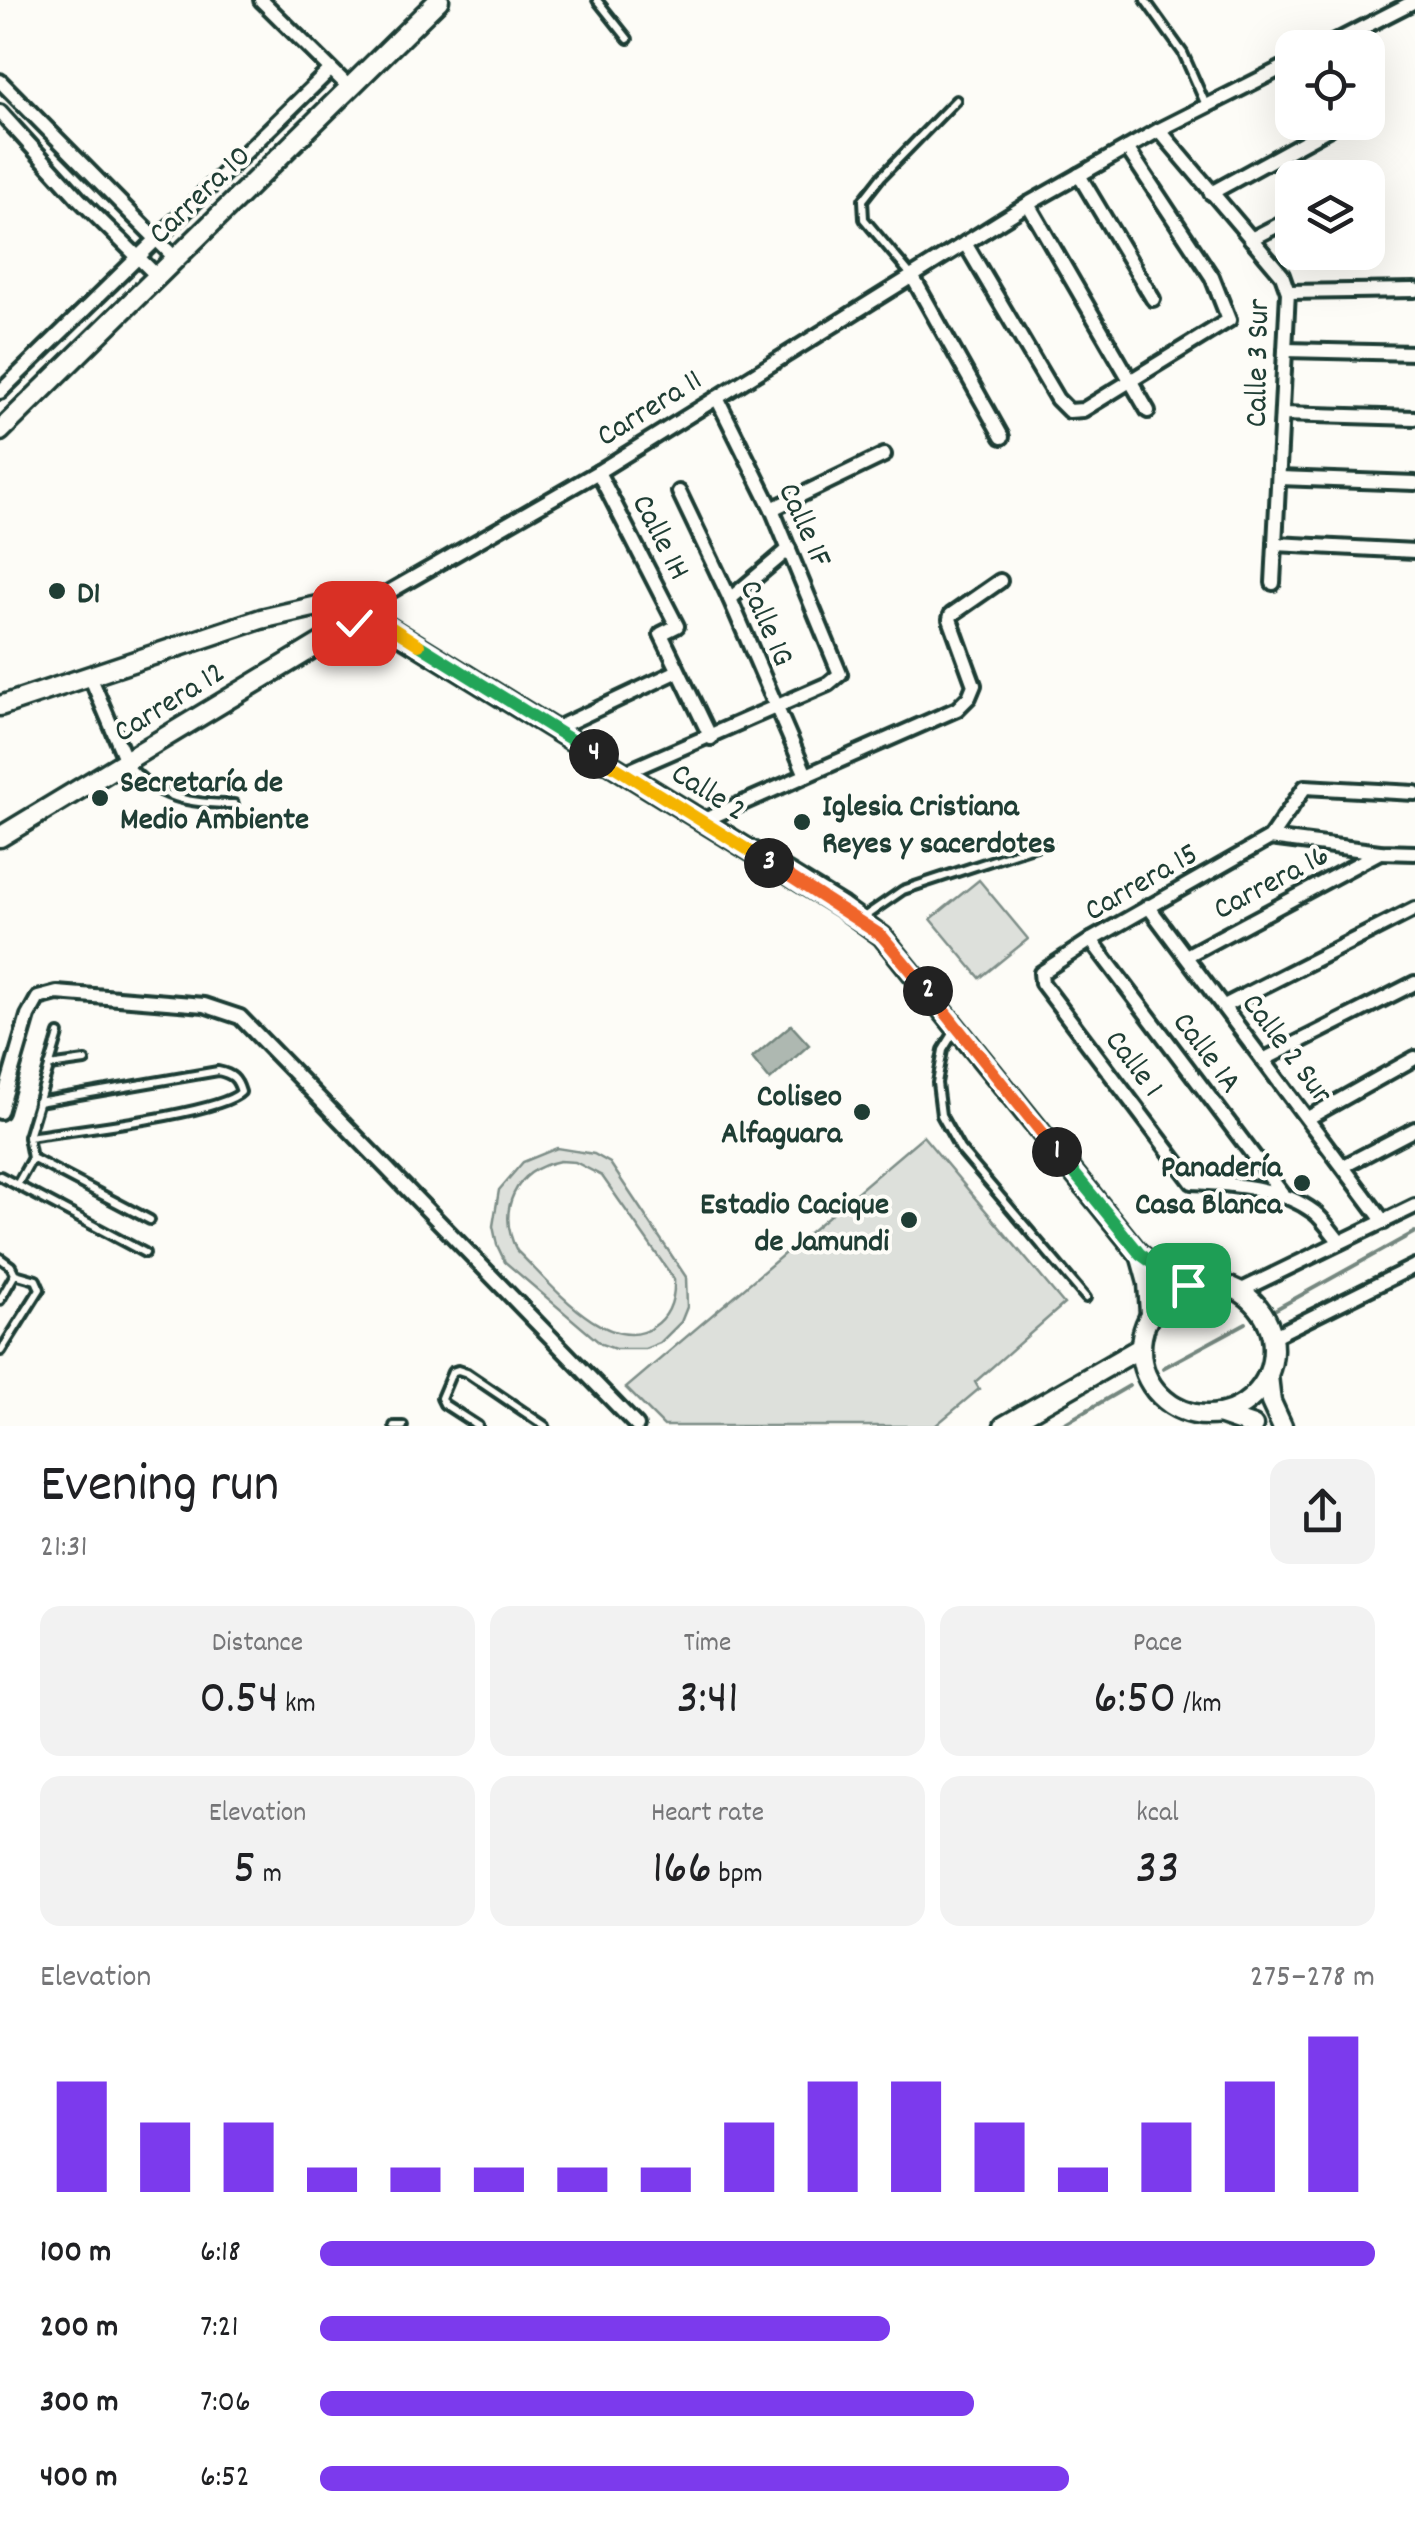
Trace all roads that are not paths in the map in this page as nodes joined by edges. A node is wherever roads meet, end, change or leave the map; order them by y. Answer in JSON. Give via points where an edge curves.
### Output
{"nodes":[{"id":1,"x":261,"y":0,"type":"edge"},
{"id":2,"x":439,"y":0,"type":"edge"},
{"id":3,"x":597,"y":0,"type":"edge"},
{"id":4,"x":1144,"y":0,"type":"edge"},
{"id":5,"x":1415,"y":1,"type":"edge"},
{"id":6,"x":1358,"y":30,"type":"edge"},
{"id":7,"x":628,"y":39,"type":"dead end"},
{"id":8,"x":330,"y":70,"type":"junction"},
{"id":9,"x":1275,"y":72,"type":"edge"},
{"id":10,"x":0,"y":81,"type":"edge"},
{"id":11,"x":350,"y":88,"type":"junction"},
{"id":12,"x":956,"y":100,"type":"dead end"},
{"id":13,"x":1206,"y":106,"type":"junction"},
{"id":14,"x":0,"y":112,"type":"edge"},
{"id":15,"x":1160,"y":130,"type":"junction"},
{"id":16,"x":1306,"y":140,"type":"edge"},
{"id":17,"x":1127,"y":148,"type":"junction"},
{"id":18,"x":1079,"y":175,"type":"junction"},
{"id":19,"x":1211,"y":193,"type":"junction"},
{"id":20,"x":1028,"y":204,"type":"junction"},
{"id":21,"x":1275,"y":227,"type":"edge"},
{"id":22,"x":1251,"y":239,"type":"junction"},
{"id":23,"x":158,"y":240,"type":"junction"},
{"id":24,"x":965,"y":243,"type":"junction"},
{"id":25,"x":174,"y":257,"type":"junction"},
{"id":26,"x":140,"y":259,"type":"junction"},
{"id":27,"x":156,"y":275,"type":"junction"},
{"id":28,"x":912,"y":276,"type":"junction"},
{"id":29,"x":1415,"y":290,"type":"edge"},
{"id":30,"x":1288,"y":292,"type":"junction"},
{"id":31,"x":1153,"y":298,"type":"dead end"},
{"id":32,"x":1285,"y":350,"type":"junction"},
{"id":33,"x":1415,"y":353,"type":"edge"},
{"id":34,"x":1130,"y":380,"type":"junction"},
{"id":35,"x":0,"y":392,"type":"edge"},
{"id":36,"x":717,"y":398,"type":"junction"},
{"id":37,"x":1148,"y":410,"type":"dead end"},
{"id":38,"x":1282,"y":414,"type":"junction"},
{"id":39,"x":1415,"y":418,"type":"edge"},
{"id":40,"x":0,"y":430,"type":"edge"},
{"id":41,"x":1002,"y":438,"type":"dead end"},
{"id":42,"x":884,"y":455,"type":"dead end"},
{"id":43,"x":598,"y":472,"type":"junction"},
{"id":44,"x":1279,"y":478,"type":"junction"},
{"id":45,"x":1415,"y":483,"type":"edge"},
{"id":46,"x":679,"y":492,"type":"dead end"},
{"id":47,"x":772,"y":509,"type":"junction"},
{"id":48,"x":1276,"y":544,"type":"junction"},
{"id":49,"x":788,"y":548,"type":"junction"},
{"id":50,"x":1415,"y":551,"type":"edge"},
{"id":51,"x":1000,"y":581,"type":"dead end"},
{"id":52,"x":1274,"y":582,"type":"dead end"},
{"id":53,"x":730,"y":599,"type":"junction"},
{"id":54,"x":361,"y":608,"type":"junction"},
{"id":55,"x":678,"y":671,"type":"junction"},
{"id":56,"x":90,"y":676,"type":"junction"},
{"id":57,"x":0,"y":706,"type":"edge"},
{"id":58,"x":776,"y":707,"type":"junction"},
{"id":59,"x":555,"y":729,"type":"junction"},
{"id":60,"x":710,"y":738,"type":"junction"},
{"id":61,"x":126,"y":761,"type":"junction"},
{"id":62,"x":624,"y":772,"type":"junction"},
{"id":63,"x":806,"y":776,"type":"junction"},
{"id":64,"x":1415,"y":792,"type":"edge"},
{"id":65,"x":234,"y":804,"type":"dead end"},
{"id":66,"x":702,"y":820,"type":"junction"},
{"id":67,"x":0,"y":838,"type":"edge"},
{"id":68,"x":1270,"y":838,"type":"junction"},
{"id":69,"x":1048,"y":842,"type":"dead end"},
{"id":70,"x":1380,"y":852,"type":"junction"},
{"id":71,"x":1415,"y":853,"type":"edge"},
{"id":72,"x":1148,"y":906,"type":"junction"},
{"id":73,"x":1415,"y":909,"type":"edge"},
{"id":74,"x":860,"y":920,"type":"junction"},
{"id":75,"x":1091,"y":940,"type":"junction"},
{"id":76,"x":1186,"y":956,"type":"junction"},
{"id":77,"x":1041,"y":973,"type":"joint"},
{"id":78,"x":1415,"y":983,"type":"edge"},
{"id":79,"x":1224,"y":1006,"type":"junction"},
{"id":80,"x":956,"y":1027,"type":"junction"},
{"id":81,"x":59,"y":1034,"type":"dead end"},
{"id":82,"x":1415,"y":1058,"type":"edge"},
{"id":83,"x":1263,"y":1060,"type":"junction"},
{"id":84,"x":85,"y":1061,"type":"dead end"},
{"id":85,"x":49,"y":1066,"type":"junction"},
{"id":86,"x":38,"y":1102,"type":"junction"},
{"id":87,"x":0,"y":1112,"type":"edge"},
{"id":88,"x":1308,"y":1118,"type":"junction"},
{"id":89,"x":1415,"y":1129,"type":"edge"},
{"id":90,"x":28,"y":1137,"type":"junction"},
{"id":91,"x":32,"y":1158,"type":"junction"},
{"id":92,"x":1344,"y":1166,"type":"junction"},
{"id":93,"x":0,"y":1176,"type":"edge"},
{"id":94,"x":17,"y":1185,"type":"junction"},
{"id":95,"x":1284,"y":1196,"type":"junction"},
{"id":96,"x":1415,"y":1206,"type":"edge"},
{"id":97,"x":150,"y":1220,"type":"dead end"},
{"id":98,"x":1384,"y":1222,"type":"junction"},
{"id":99,"x":1340,"y":1242,"type":"junction"},
{"id":100,"x":145,"y":1252,"type":"dead end"},
{"id":101,"x":1140,"y":1254,"type":"junction"},
{"id":102,"x":0,"y":1258,"type":"edge"},
{"id":103,"x":1415,"y":1266,"type":"edge"},
{"id":104,"x":15,"y":1274,"type":"junction"},
{"id":105,"x":1198,"y":1283,"type":"junction"},
{"id":106,"x":1240,"y":1291,"type":"junction"},
{"id":107,"x":1086,"y":1298,"type":"dead end"},
{"id":108,"x":0,"y":1300,"type":"edge"},
{"id":109,"x":1150,"y":1313,"type":"junction"},
{"id":110,"x":1272,"y":1337,"type":"junction"},
{"id":111,"x":1140,"y":1348,"type":"junction"},
{"id":112,"x":1,"y":1350,"type":"edge"},
{"id":113,"x":1268,"y":1376,"type":"junction"},
{"id":114,"x":1194,"y":1414,"type":"junction"},
{"id":115,"x":1218,"y":1414,"type":"junction"},
{"id":116,"x":394,"y":1426,"type":"edge"},
{"id":117,"x":403,"y":1426,"type":"edge"},
{"id":118,"x":478,"y":1426,"type":"edge"},
{"id":119,"x":545,"y":1426,"type":"edge"},
{"id":120,"x":636,"y":1426,"type":"edge"},
{"id":121,"x":1004,"y":1426,"type":"edge"},
{"id":122,"x":1173,"y":1426,"type":"edge"},
{"id":123,"x":1253,"y":1426,"type":"edge"},
{"id":124,"x":1282,"y":1426,"type":"edge"}],
"edges":[{"from":1,"to":8,"type":"street"},
{"from":2,"to":11,"type":"main road","name":"Carrera 10"},
{"from":3,"to":7,"type":"lane"},
{"from":4,"to":13,"type":"lane","via":[[1184,53]]},
{"from":5,"to":6,"type":"street"},
{"from":8,"to":11,"type":"street"},
{"from":8,"to":23,"type":"street"},
{"from":9,"to":13,"type":"street","name":"Carrera 11"},
{"from":10,"to":23,"type":"street"},
{"from":11,"to":25,"type":"main road","name":"Carrera 10"},
{"from":12,"to":28,"type":"lane","via":[[863,200],[864,219]]},
{"from":13,"to":15,"type":"street","name":"Carrera 11"},
{"from":14,"to":26,"type":"street"},
{"from":15,"to":17,"type":"street","name":"Carrera 11"},
{"from":15,"to":19,"type":"street","name":"Calle 3 Sur"},
{"from":16,"to":19,"type":"street"},
{"from":17,"to":18,"type":"street","name":"Carrera 11"},
{"from":17,"to":34,"type":"street","via":[[1212,276],[1229,320]]},
{"from":18,"to":20,"type":"street","name":"Carrera 11"},
{"from":18,"to":31,"type":"street"},
{"from":19,"to":22,"type":"street","name":"Calle 3 Sur"},
{"from":20,"to":24,"type":"street","name":"Carrera 11"},
{"from":20,"to":34,"type":"street"},
{"from":21,"to":22,"type":"street"},
{"from":22,"to":30,"type":"street","name":"Calle 3 Sur"},
{"from":23,"to":25,"type":"street"},
{"from":23,"to":26,"type":"street"},
{"from":24,"to":28,"type":"street","name":"Carrera 11"},
{"from":24,"to":34,"type":"street","via":[[1069,411]]},
{"from":25,"to":27,"type":"main road","name":"Carrera 10"},
{"from":26,"to":27,"type":"street"},
{"from":26,"to":35,"type":"street"},
{"from":27,"to":40,"type":"main road","name":"Carrera 10"},
{"from":28,"to":36,"type":"street","name":"Carrera 11"},
{"from":28,"to":41,"type":"street"},
{"from":29,"to":30,"type":"street"},
{"from":30,"to":32,"type":"street","name":"Calle 3 Sur"},
{"from":32,"to":33,"type":"street"},
{"from":32,"to":38,"type":"street","name":"Calle 3 Sur"},
{"from":34,"to":37,"type":"street"},
{"from":36,"to":43,"type":"street","name":"Carrera 11"},
{"from":36,"to":47,"type":"street","name":"Calle 1F"},
{"from":38,"to":39,"type":"street"},
{"from":38,"to":44,"type":"street","name":"Calle 3 Sur"},
{"from":42,"to":47,"type":"street"},
{"from":43,"to":54,"type":"street","name":"Carrera 11"},
{"from":43,"to":55,"type":"street","name":"Calle 1H","via":[[677,626],[661,634]]},
{"from":44,"to":45,"type":"street"},
{"from":44,"to":48,"type":"street","name":"Calle 3 Sur"},
{"from":46,"to":53,"type":"street","name":"Calle 1G"},
{"from":47,"to":49,"type":"street","name":"Calle 1F"},
{"from":48,"to":50,"type":"street"},
{"from":48,"to":52,"type":"street","name":"Calle 3 Sur"},
{"from":49,"to":53,"type":"street"},
{"from":49,"to":58,"type":"street","name":"Calle 1F","via":[[840,674]]},
{"from":51,"to":63,"type":"street","via":[[951,614],[974,685],[969,697],[956,709]]},
{"from":53,"to":58,"type":"street","name":"Calle 1G"},
{"from":54,"to":56,"type":"main road","via":[[344,600],[261,619]]},
{"from":54,"to":59,"type":"main road","name":"Calle 2"},
{"from":54,"to":61,"type":"main road","name":"Carrera 12","via":[[354,623]]},
{"from":55,"to":59,"type":"street"},
{"from":55,"to":60,"type":"street"},
{"from":56,"to":57,"type":"main road"},
{"from":56,"to":61,"type":"street"},
{"from":58,"to":60,"type":"street"},
{"from":58,"to":63,"type":"street","name":"Calle 1G"},
{"from":59,"to":62,"type":"main road","name":"Calle 2"},
{"from":60,"to":62,"type":"street"},
{"from":61,"to":65,"type":"lane","via":[[171,798]]},
{"from":61,"to":67,"type":"main road","name":"Carrera 12"},
{"from":62,"to":66,"type":"main road","name":"Calle 2"},
{"from":63,"to":66,"type":"street"},
{"from":64,"to":68,"type":"street","via":[[1305,788]]},
{"from":66,"to":74,"type":"main road","name":"Calle 2"},
{"from":68,"to":70,"type":"street"},
{"from":68,"to":72,"type":"street","name":"Carrera 15"},
{"from":69,"to":74,"type":"lane","via":[[902,890]]},
{"from":70,"to":71,"type":"street"},
{"from":70,"to":76,"type":"street","name":"Carrera 16"},
{"from":72,"to":75,"type":"street","name":"Carrera 15"},
{"from":72,"to":76,"type":"street","name":"Calle 2 Sur"},
{"from":73,"to":79,"type":"street"},
{"from":74,"to":80,"type":"main road","name":"Calle 2","via":[[882,936]]},
{"from":75,"to":77,"type":"street","name":"Carrera 15"},
{"from":75,"to":95,"type":"street","name":"Calle 1A"},
{"from":76,"to":79,"type":"street","name":"Calle 2 Sur"},
{"from":77,"to":95,"type":"street","name":"Calle 1","via":[[1042,983],[1192,1182]]},
{"from":78,"to":83,"type":"street"},
{"from":79,"to":83,"type":"street","name":"Calle 2 Sur"},
{"from":80,"to":101,"type":"main road","name":"Calle 2"},
{"from":80,"to":107,"type":"lane","via":[[943,1050],[937,1084],[942,1114],[960,1150]]},
{"from":81,"to":85,"type":"lane"},
{"from":82,"to":88,"type":"street"},
{"from":83,"to":88,"type":"street","name":"Calle 2 Sur"},
{"from":84,"to":85,"type":"lane"},
{"from":85,"to":86,"type":"lane"},
{"from":86,"to":90,"type":"lane"},
{"from":86,"to":90,"type":"lane","via":[[218,1072],[238,1080],[240,1092],[176,1113]]},
{"from":87,"to":120,"type":"street","via":[[38,998],[58,992],[204,1005],[240,1017]]},
{"from":88,"to":92,"type":"street","name":"Calle 2 Sur"},
{"from":89,"to":92,"type":"street"},
{"from":90,"to":91,"type":"lane"},
{"from":91,"to":94,"type":"lane"},
{"from":91,"to":97,"type":"lane"},
{"from":92,"to":98,"type":"street","name":"Calle 2 Sur"},
{"from":93,"to":94,"type":"lane"},
{"from":94,"to":100,"type":"lane"},
{"from":95,"to":99,"type":"street","via":[[1315,1213]]},
{"from":96,"to":98,"type":"street"},
{"from":98,"to":99,"type":"street"},
{"from":99,"to":106,"type":"street"},
{"from":101,"to":105,"type":"main road","name":"Calle 2"},
{"from":101,"to":109,"type":"main road","name":"Calle 2"},
{"from":102,"to":104,"type":"lane"},
{"from":103,"to":110,"type":"street"},
{"from":104,"to":108,"type":"lane"},
{"from":104,"to":112,"type":"lane","via":[[36,1280],[40,1289]]},
{"from":105,"to":106,"type":"main road"},
{"from":105,"to":109,"type":"main road","via":[[1169,1294]]},
{"from":106,"to":110,"type":"main road","via":[[1264,1316]]},
{"from":109,"to":111,"type":"main road"},
{"from":110,"to":113,"type":"main road"},
{"from":111,"to":114,"type":"main road","via":[[1156,1390]]},
{"from":111,"to":121,"type":"main road"},
{"from":113,"to":115,"type":"main road","via":[[1247,1402]]},
{"from":113,"to":124,"type":"main road"},
{"from":114,"to":115,"type":"main road"},
{"from":114,"to":122,"type":"main road"},
{"from":115,"to":123,"type":"main road"},
{"from":116,"to":117,"type":"lane"},
{"from":118,"to":119,"type":"lane","via":[[441,1398],[452,1372],[467,1373]]}]}
